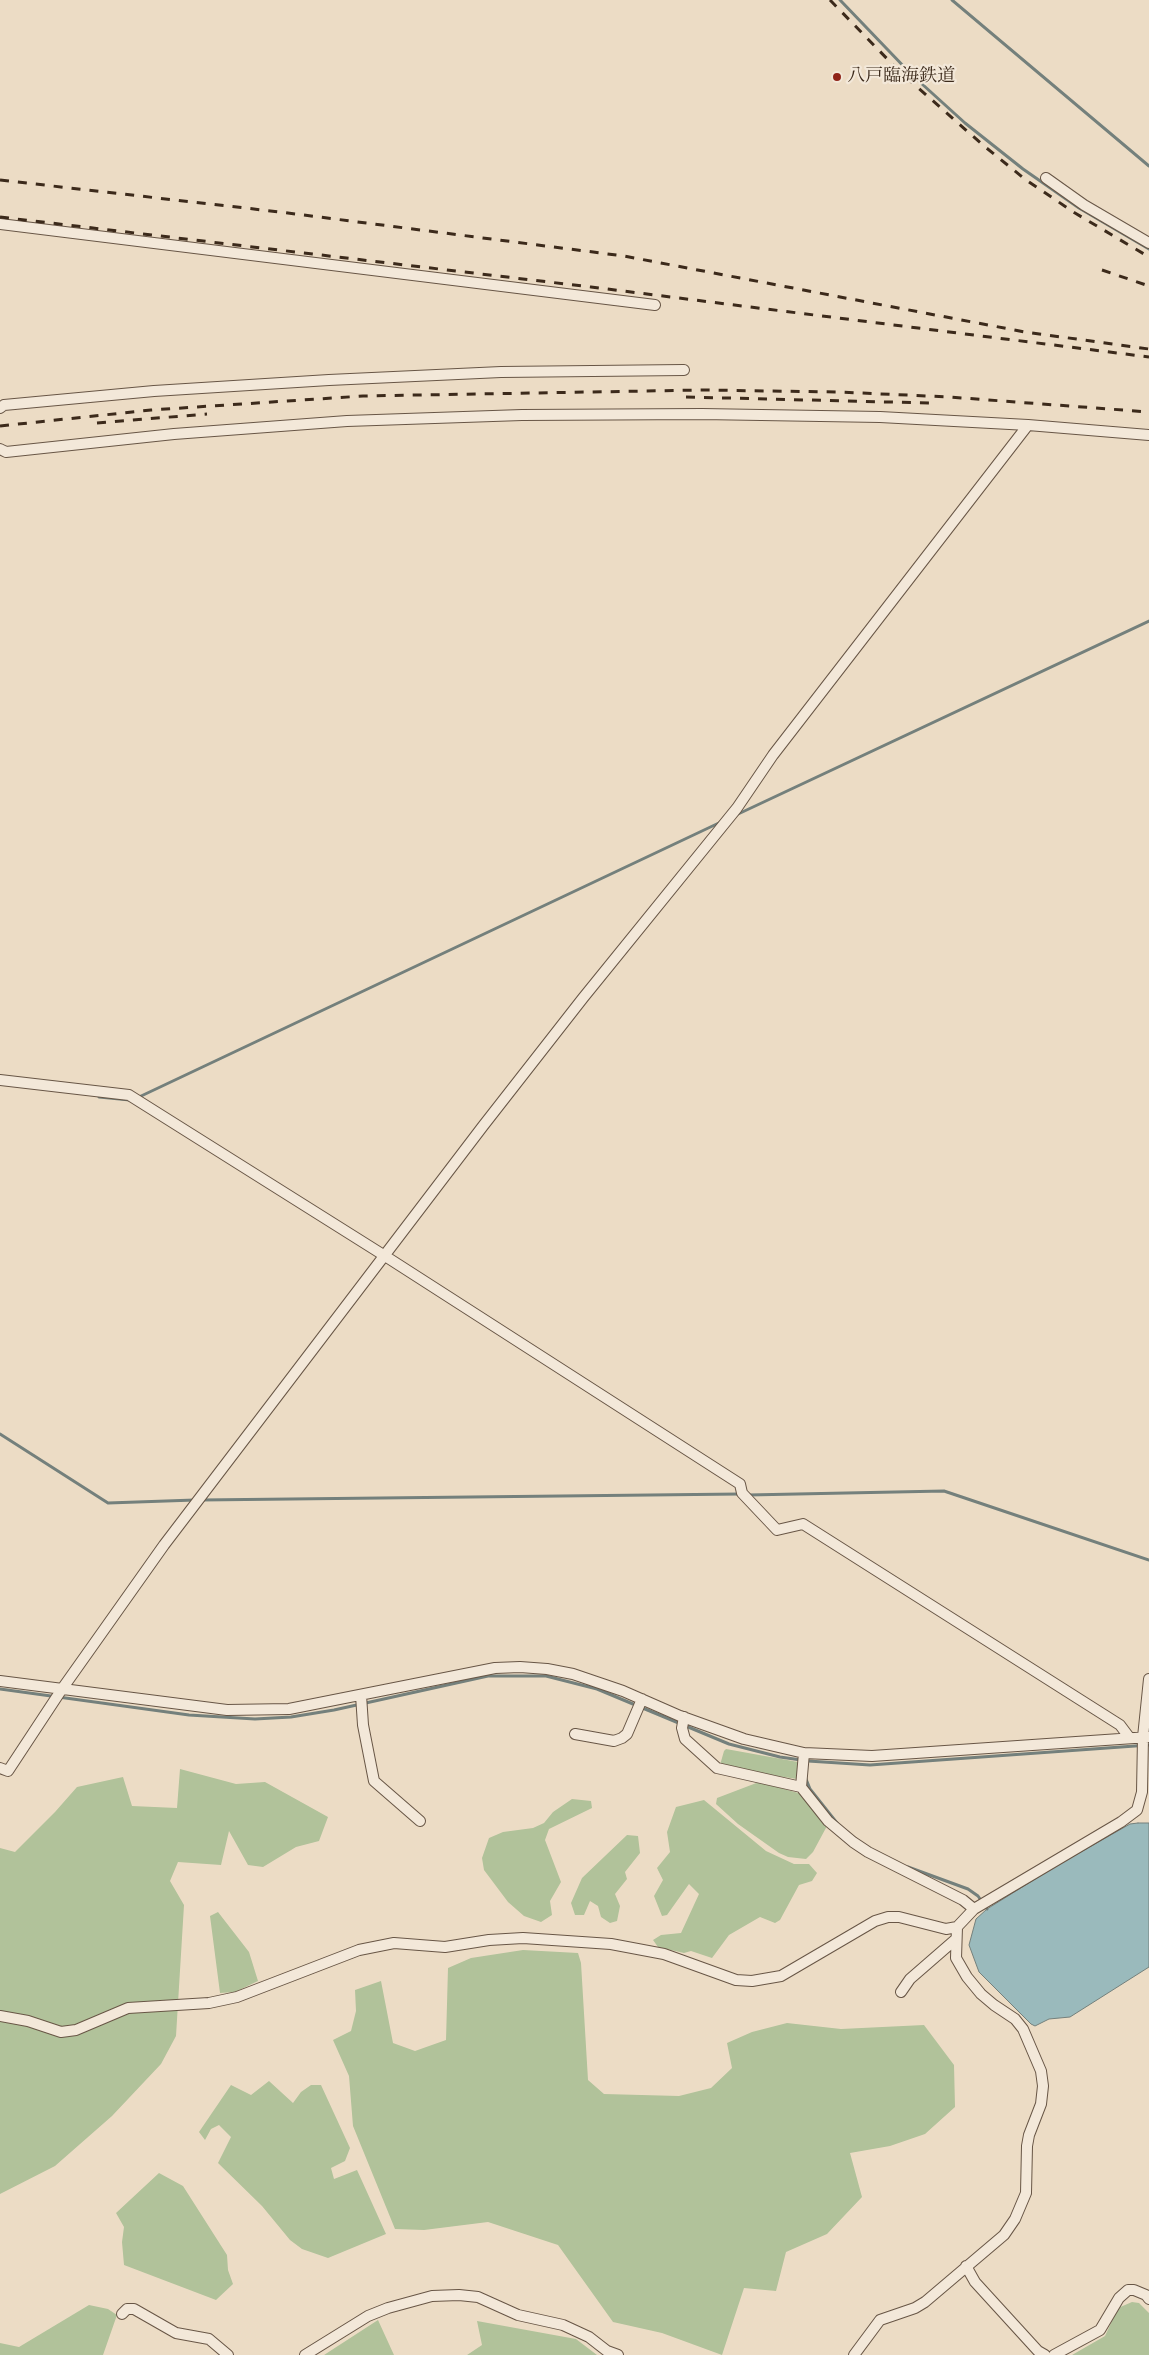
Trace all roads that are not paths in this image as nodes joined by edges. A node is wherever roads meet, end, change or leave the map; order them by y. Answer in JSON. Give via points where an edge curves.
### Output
{"nodes":[{"id":1,"x":1046,"y":178,"type":"dead end"},
{"id":2,"x":0,"y":224,"type":"edge"},
{"id":3,"x":1149,"y":243,"type":"edge"},
{"id":4,"x":654,"y":305,"type":"dead end"},
{"id":5,"x":684,"y":370,"type":"dead end"},
{"id":6,"x":0,"y":408,"type":"edge"},
{"id":7,"x":1028,"y":425,"type":"junction"},
{"id":8,"x":1149,"y":435,"type":"edge"},
{"id":9,"x":0,"y":449,"type":"edge"},
{"id":10,"x":0,"y":1080,"type":"edge"},
{"id":11,"x":385,"y":1256,"type":"junction"},
{"id":12,"x":1149,"y":1679,"type":"edge"},
{"id":13,"x":0,"y":1681,"type":"edge"},
{"id":14,"x":62,"y":1689,"type":"junction"},
{"id":15,"x":361,"y":1695,"type":"junction"},
{"id":16,"x":642,"y":1699,"type":"junction"},
{"id":17,"x":684,"y":1717,"type":"junction"},
{"id":18,"x":575,"y":1734,"type":"dead end"},
{"id":19,"x":1129,"y":1737,"type":"junction"},
{"id":20,"x":1146,"y":1737,"type":"edge"},
{"id":21,"x":804,"y":1753,"type":"junction"},
{"id":22,"x":0,"y":1768,"type":"edge"},
{"id":23,"x":801,"y":1788,"type":"junction"},
{"id":24,"x":420,"y":1821,"type":"dead end"},
{"id":25,"x":974,"y":1909,"type":"junction"},
{"id":26,"x":957,"y":1927,"type":"junction"},
{"id":27,"x":956,"y":1939,"type":"junction"},
{"id":28,"x":901,"y":1992,"type":"dead end"},
{"id":29,"x":0,"y":2016,"type":"edge"},
{"id":30,"x":966,"y":2266,"type":"junction"},
{"id":31,"x":1149,"y":2299,"type":"edge"},
{"id":32,"x":122,"y":2314,"type":"dead end"},
{"id":33,"x":228,"y":2355,"type":"edge"},
{"id":34,"x":305,"y":2355,"type":"edge"},
{"id":35,"x":618,"y":2355,"type":"edge"},
{"id":36,"x":854,"y":2355,"type":"edge"},
{"id":37,"x":1045,"y":2355,"type":"edge"},
{"id":38,"x":1054,"y":2355,"type":"edge"}],
"edges":[{"from":1,"to":3,"type":"street","via":[[1084,205]]},
{"from":2,"to":4,"type":"street"},
{"from":5,"to":6,"type":"street","via":[[502,372],[329,380],[154,391],[4,405]]},
{"from":7,"to":8,"type":"street"},
{"from":7,"to":9,"type":"street","via":[[880,417],[522,415],[347,421],[174,434],[6,452]]},
{"from":7,"to":11,"type":"street","via":[[773,755],[737,808],[583,998]]},
{"from":10,"to":11,"type":"street","via":[[130,1095]]},
{"from":11,"to":14,"type":"street","via":[[164,1545]]},
{"from":11,"to":19,"type":"street","via":[[740,1484],[742,1493],[777,1530],[803,1524],[1120,1725]]},
{"from":12,"to":20,"type":"street"},
{"from":13,"to":14,"type":"street"},
{"from":14,"to":15,"type":"street","via":[[226,1710],[290,1709]]},
{"from":14,"to":22,"type":"street","via":[[8,1771]]},
{"from":15,"to":16,"type":"street","via":[[495,1668],[520,1667],[547,1668],[573,1674]]},
{"from":15,"to":24,"type":"street","via":[[363,1725],[374,1781]]},
{"from":16,"to":17,"type":"street"},
{"from":16,"to":18,"type":"street","via":[[627,1734],[622,1738],[614,1741]]},
{"from":17,"to":21,"type":"street","via":[[744,1739]]},
{"from":17,"to":23,"type":"street","via":[[685,1739],[717,1768]]},
{"from":19,"to":20,"type":"street"},
{"from":19,"to":21,"type":"street","via":[[872,1756]]},
{"from":20,"to":25,"type":"street","via":[[1142,1792],[1136,1810]]},
{"from":21,"to":23,"type":"street"},
{"from":23,"to":25,"type":"street","via":[[828,1821],[853,1842],[963,1900]]},
{"from":25,"to":26,"type":"street"},
{"from":26,"to":27,"type":"street"},
{"from":26,"to":29,"type":"street","via":[[946,1929],[888,1917],[874,1921],[781,1976],[752,1981],[736,1980],[664,1954],[611,1944],[523,1938],[445,1947],[394,1942],[359,1950],[237,1997],[209,2003],[128,2008],[76,2030],[61,2032]]},
{"from":27,"to":28,"type":"street","via":[[944,1947]]},
{"from":27,"to":30,"type":"street","via":[[956,1958],[967,1977],[981,1994],[1015,2019],[1023,2029],[1041,2071],[1043,2086],[1041,2104],[1029,2135],[1026,2193],[1016,2219],[1004,2235]]},
{"from":30,"to":36,"type":"street","via":[[915,2308],[880,2320]]},
{"from":30,"to":37,"type":"street","via":[[975,2282]]},
{"from":31,"to":38,"type":"street","via":[[1128,2290],[1119,2298],[1100,2330]]},
{"from":32,"to":33,"type":"street","via":[[134,2309],[176,2333],[209,2339]]},
{"from":34,"to":35,"type":"street","via":[[368,2316],[388,2308],[432,2296],[459,2296],[478,2297],[518,2315],[563,2325]]}]}
